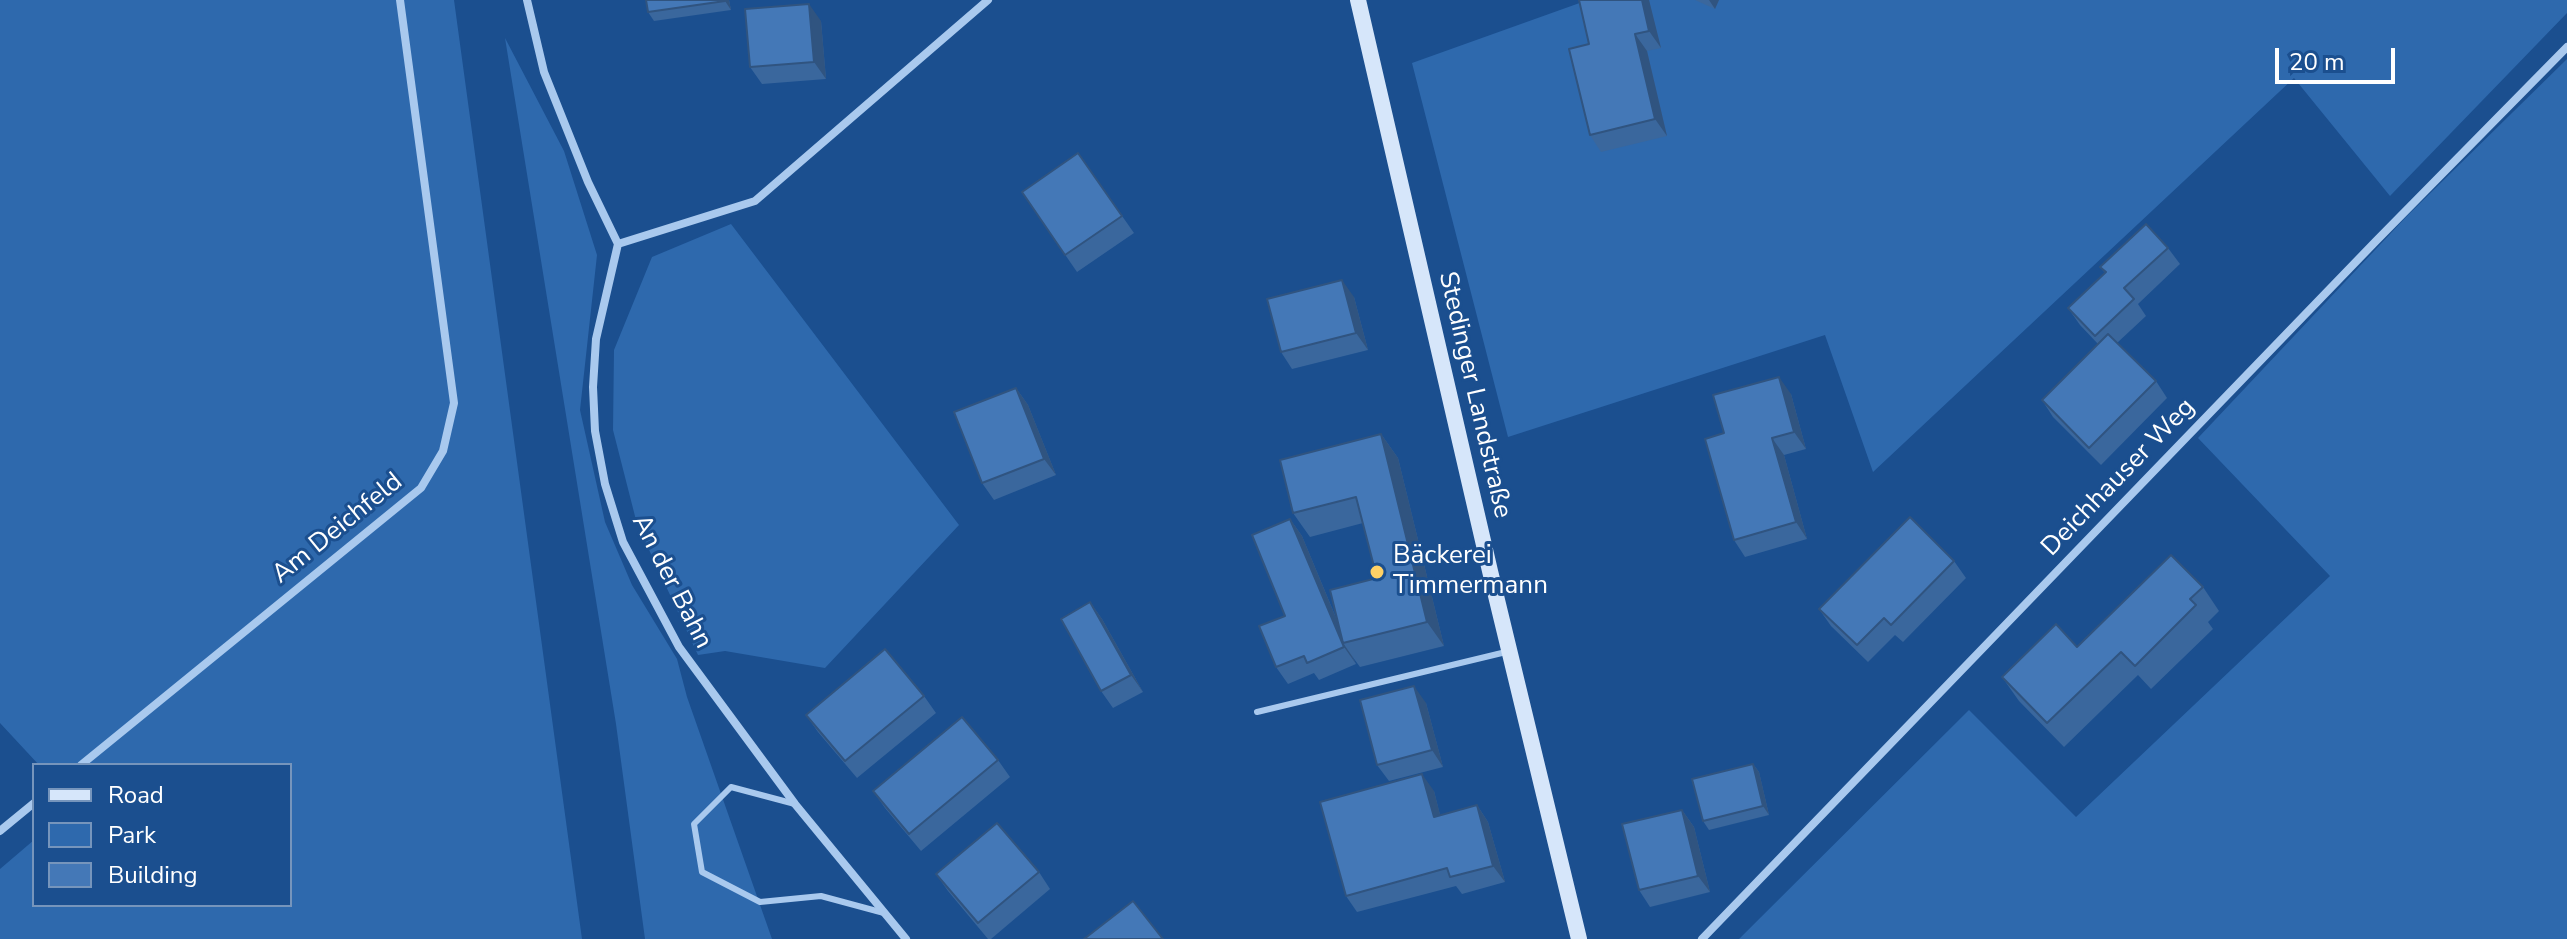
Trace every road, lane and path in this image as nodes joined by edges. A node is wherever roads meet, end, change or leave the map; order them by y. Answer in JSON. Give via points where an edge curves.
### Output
{"nodes":[{"id":1,"x":400,"y":0,"type":"edge"},
{"id":2,"x":527,"y":0,"type":"edge"},
{"id":3,"x":988,"y":0,"type":"edge"},
{"id":4,"x":1358,"y":0,"type":"edge"},
{"id":5,"x":2567,"y":47,"type":"edge"},
{"id":6,"x":618,"y":244,"type":"junction"},
{"id":7,"x":1509,"y":651,"type":"junction"},
{"id":8,"x":1257,"y":712,"type":"dead end"},
{"id":9,"x":83,"y":763,"type":"edge"},
{"id":10,"x":795,"y":804,"type":"junction"},
{"id":11,"x":32,"y":805,"type":"edge"},
{"id":12,"x":0,"y":831,"type":"edge"},
{"id":13,"x":884,"y":913,"type":"junction"},
{"id":14,"x":906,"y":939,"type":"edge"},
{"id":15,"x":1579,"y":939,"type":"edge"},
{"id":16,"x":1702,"y":939,"type":"edge"}],
"edges":[{"from":1,"to":9,"type":"street","name":"Am Deichfeld","via":[[454,403],[443,451],[421,488]]},
{"from":2,"to":6,"type":"street","via":[[544,72]]},
{"from":3,"to":6,"type":"street","via":[[755,201]]},
{"from":4,"to":7,"type":"main road","name":"Stedinger Landstraße"},
{"from":5,"to":16,"type":"street","name":"Deichhauser Weg"},
{"from":6,"to":10,"type":"street","name":"An der Bahn","via":[[596,339],[593,387],[595,431],[609,499],[623,542],[679,647]]},
{"from":7,"to":8,"type":"lane"},
{"from":7,"to":15,"type":"main road","name":"Stedinger Landstraße"},
{"from":10,"to":13,"type":"street","name":"An der Bahn"},
{"from":10,"to":13,"type":"lane","via":[[731,787],[694,824],[702,872],[760,902],[821,896]]},
{"from":11,"to":12,"type":"street"},
{"from":13,"to":14,"type":"street","name":"An der Bahn"}]}
